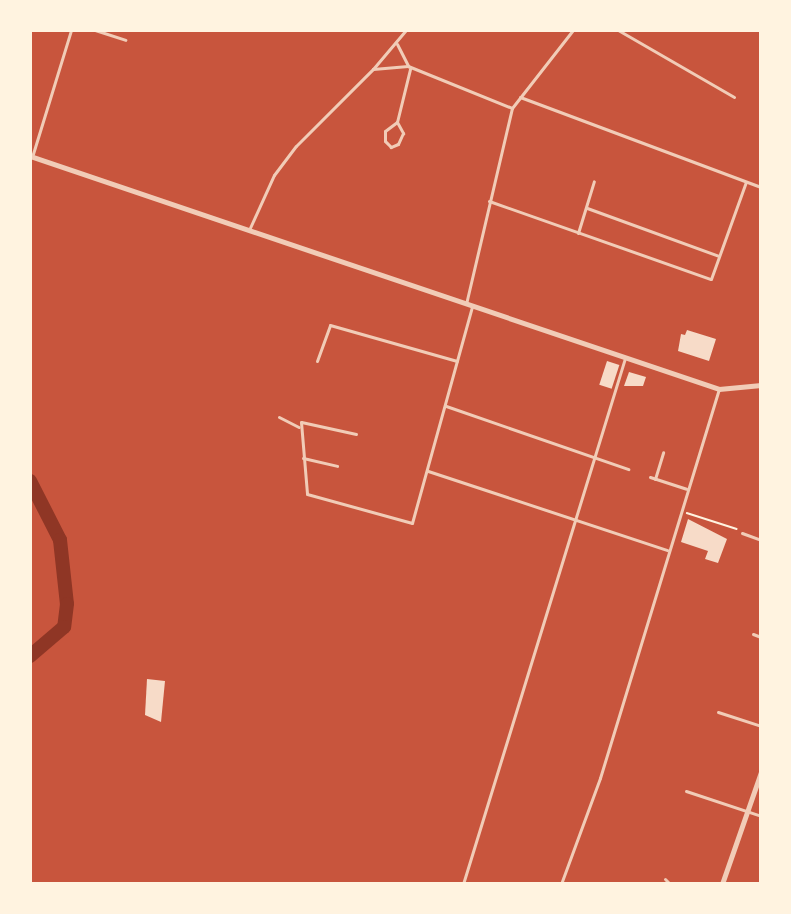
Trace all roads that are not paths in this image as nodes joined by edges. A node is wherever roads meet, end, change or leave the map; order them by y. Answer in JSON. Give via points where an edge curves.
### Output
{"nodes":[{"id":1,"x":71,"y":30,"type":"edge"},
{"id":2,"x":94,"y":30,"type":"edge"},
{"id":3,"x":406,"y":30,"type":"edge"},
{"id":4,"x":573,"y":30,"type":"edge"},
{"id":5,"x":618,"y":30,"type":"edge"},
{"id":6,"x":125,"y":40,"type":"dead end"},
{"id":7,"x":396,"y":43,"type":"junction"},
{"id":8,"x":409,"y":68,"type":"junction"},
{"id":9,"x":373,"y":69,"type":"junction"},
{"id":10,"x":520,"y":97,"type":"junction"},
{"id":11,"x":734,"y":97,"type":"dead end"},
{"id":12,"x":512,"y":108,"type":"junction"},
{"id":13,"x":397,"y":122,"type":"junction"},
{"id":14,"x":31,"y":156,"type":"edge"},
{"id":15,"x":594,"y":182,"type":"dead end"},
{"id":16,"x":746,"y":182,"type":"junction"},
{"id":17,"x":761,"y":187,"type":"edge"},
{"id":18,"x":489,"y":201,"type":"junction"},
{"id":19,"x":587,"y":208,"type":"junction"},
{"id":20,"x":249,"y":230,"type":"junction"},
{"id":21,"x":578,"y":233,"type":"junction"},
{"id":22,"x":719,"y":256,"type":"junction"},
{"id":23,"x":466,"y":304,"type":"junction"},
{"id":24,"x":472,"y":306,"type":"junction"},
{"id":25,"x":625,"y":357,"type":"junction"},
{"id":26,"x":458,"y":361,"type":"junction"},
{"id":27,"x":317,"y":362,"type":"dead end"},
{"id":28,"x":761,"y":385,"type":"edge"},
{"id":29,"x":719,"y":389,"type":"junction"},
{"id":30,"x":446,"y":406,"type":"junction"},
{"id":31,"x":279,"y":417,"type":"dead end"},
{"id":32,"x":300,"y":427,"type":"junction"},
{"id":33,"x":356,"y":434,"type":"dead end"},
{"id":34,"x":663,"y":452,"type":"dead end"},
{"id":35,"x":593,"y":456,"type":"junction"},
{"id":36,"x":303,"y":458,"type":"junction"},
{"id":37,"x":338,"y":466,"type":"dead end"},
{"id":38,"x":628,"y":469,"type":"dead end"},
{"id":39,"x":428,"y":471,"type":"junction"},
{"id":40,"x":650,"y":477,"type":"dead end"},
{"id":41,"x":655,"y":479,"type":"junction"},
{"id":42,"x":686,"y":489,"type":"junction"},
{"id":43,"x":573,"y":520,"type":"junction"},
{"id":44,"x":742,"y":533,"type":"road end"},
{"id":45,"x":761,"y":540,"type":"edge"},
{"id":46,"x":667,"y":550,"type":"junction"},
{"id":47,"x":753,"y":634,"type":"dead end"},
{"id":48,"x":761,"y":637,"type":"edge"},
{"id":49,"x":718,"y":712,"type":"dead end"},
{"id":50,"x":761,"y":726,"type":"edge"},
{"id":51,"x":761,"y":772,"type":"edge"},
{"id":52,"x":686,"y":790,"type":"dead end"},
{"id":53,"x":747,"y":811,"type":"junction"},
{"id":54,"x":761,"y":816,"type":"edge"},
{"id":55,"x":664,"y":879,"type":"dead end"},
{"id":56,"x":463,"y":884,"type":"edge"},
{"id":57,"x":561,"y":884,"type":"edge"},
{"id":58,"x":670,"y":884,"type":"edge"},
{"id":59,"x":722,"y":884,"type":"edge"}],
"edges":[{"from":1,"to":14,"type":"street"},
{"from":2,"to":6,"type":"street"},
{"from":3,"to":7,"type":"street"},
{"from":4,"to":10,"type":"street"},
{"from":5,"to":11,"type":"street"},
{"from":7,"to":8,"type":"street"},
{"from":7,"to":9,"type":"street"},
{"from":8,"to":9,"type":"street"},
{"from":8,"to":12,"type":"street"},
{"from":8,"to":13,"type":"street"},
{"from":9,"to":20,"type":"street","via":[[296,146],[274,175]]},
{"from":10,"to":12,"type":"street"},
{"from":10,"to":16,"type":"street"},
{"from":12,"to":18,"type":"street"},
{"from":13,"to":13,"type":"street","via":[[403,133],[398,144],[391,147],[384,137],[390,125]]},
{"from":14,"to":20,"type":"street"},
{"from":15,"to":19,"type":"street"},
{"from":16,"to":17,"type":"street"},
{"from":16,"to":22,"type":"street"},
{"from":18,"to":21,"type":"street"},
{"from":18,"to":23,"type":"street"},
{"from":19,"to":21,"type":"street"},
{"from":19,"to":22,"type":"street"},
{"from":20,"to":23,"type":"street"},
{"from":21,"to":22,"type":"street","via":[[709,279]]},
{"from":23,"to":24,"type":"street"},
{"from":24,"to":25,"type":"street"},
{"from":24,"to":26,"type":"street"},
{"from":25,"to":29,"type":"street"},
{"from":25,"to":35,"type":"street"},
{"from":26,"to":27,"type":"street","via":[[328,325]]},
{"from":26,"to":30,"type":"street"},
{"from":28,"to":29,"type":"street"},
{"from":29,"to":42,"type":"street"},
{"from":30,"to":35,"type":"street"},
{"from":30,"to":39,"type":"street"},
{"from":31,"to":32,"type":"street"},
{"from":32,"to":33,"type":"street","via":[[306,420]]},
{"from":32,"to":36,"type":"street"},
{"from":34,"to":41,"type":"street"},
{"from":35,"to":38,"type":"street"},
{"from":35,"to":43,"type":"street"},
{"from":36,"to":37,"type":"street"},
{"from":36,"to":39,"type":"street","via":[[307,494],[410,524]]},
{"from":39,"to":43,"type":"street"},
{"from":40,"to":41,"type":"street"},
{"from":41,"to":42,"type":"street"},
{"from":42,"to":46,"type":"street"},
{"from":43,"to":46,"type":"street"},
{"from":43,"to":56,"type":"street"},
{"from":44,"to":45,"type":"street"},
{"from":46,"to":57,"type":"street","via":[[600,778]]},
{"from":47,"to":48,"type":"street"},
{"from":49,"to":50,"type":"street"},
{"from":51,"to":53,"type":"street"},
{"from":52,"to":53,"type":"street"},
{"from":53,"to":54,"type":"street"},
{"from":53,"to":59,"type":"street"},
{"from":55,"to":58,"type":"street"}]}
